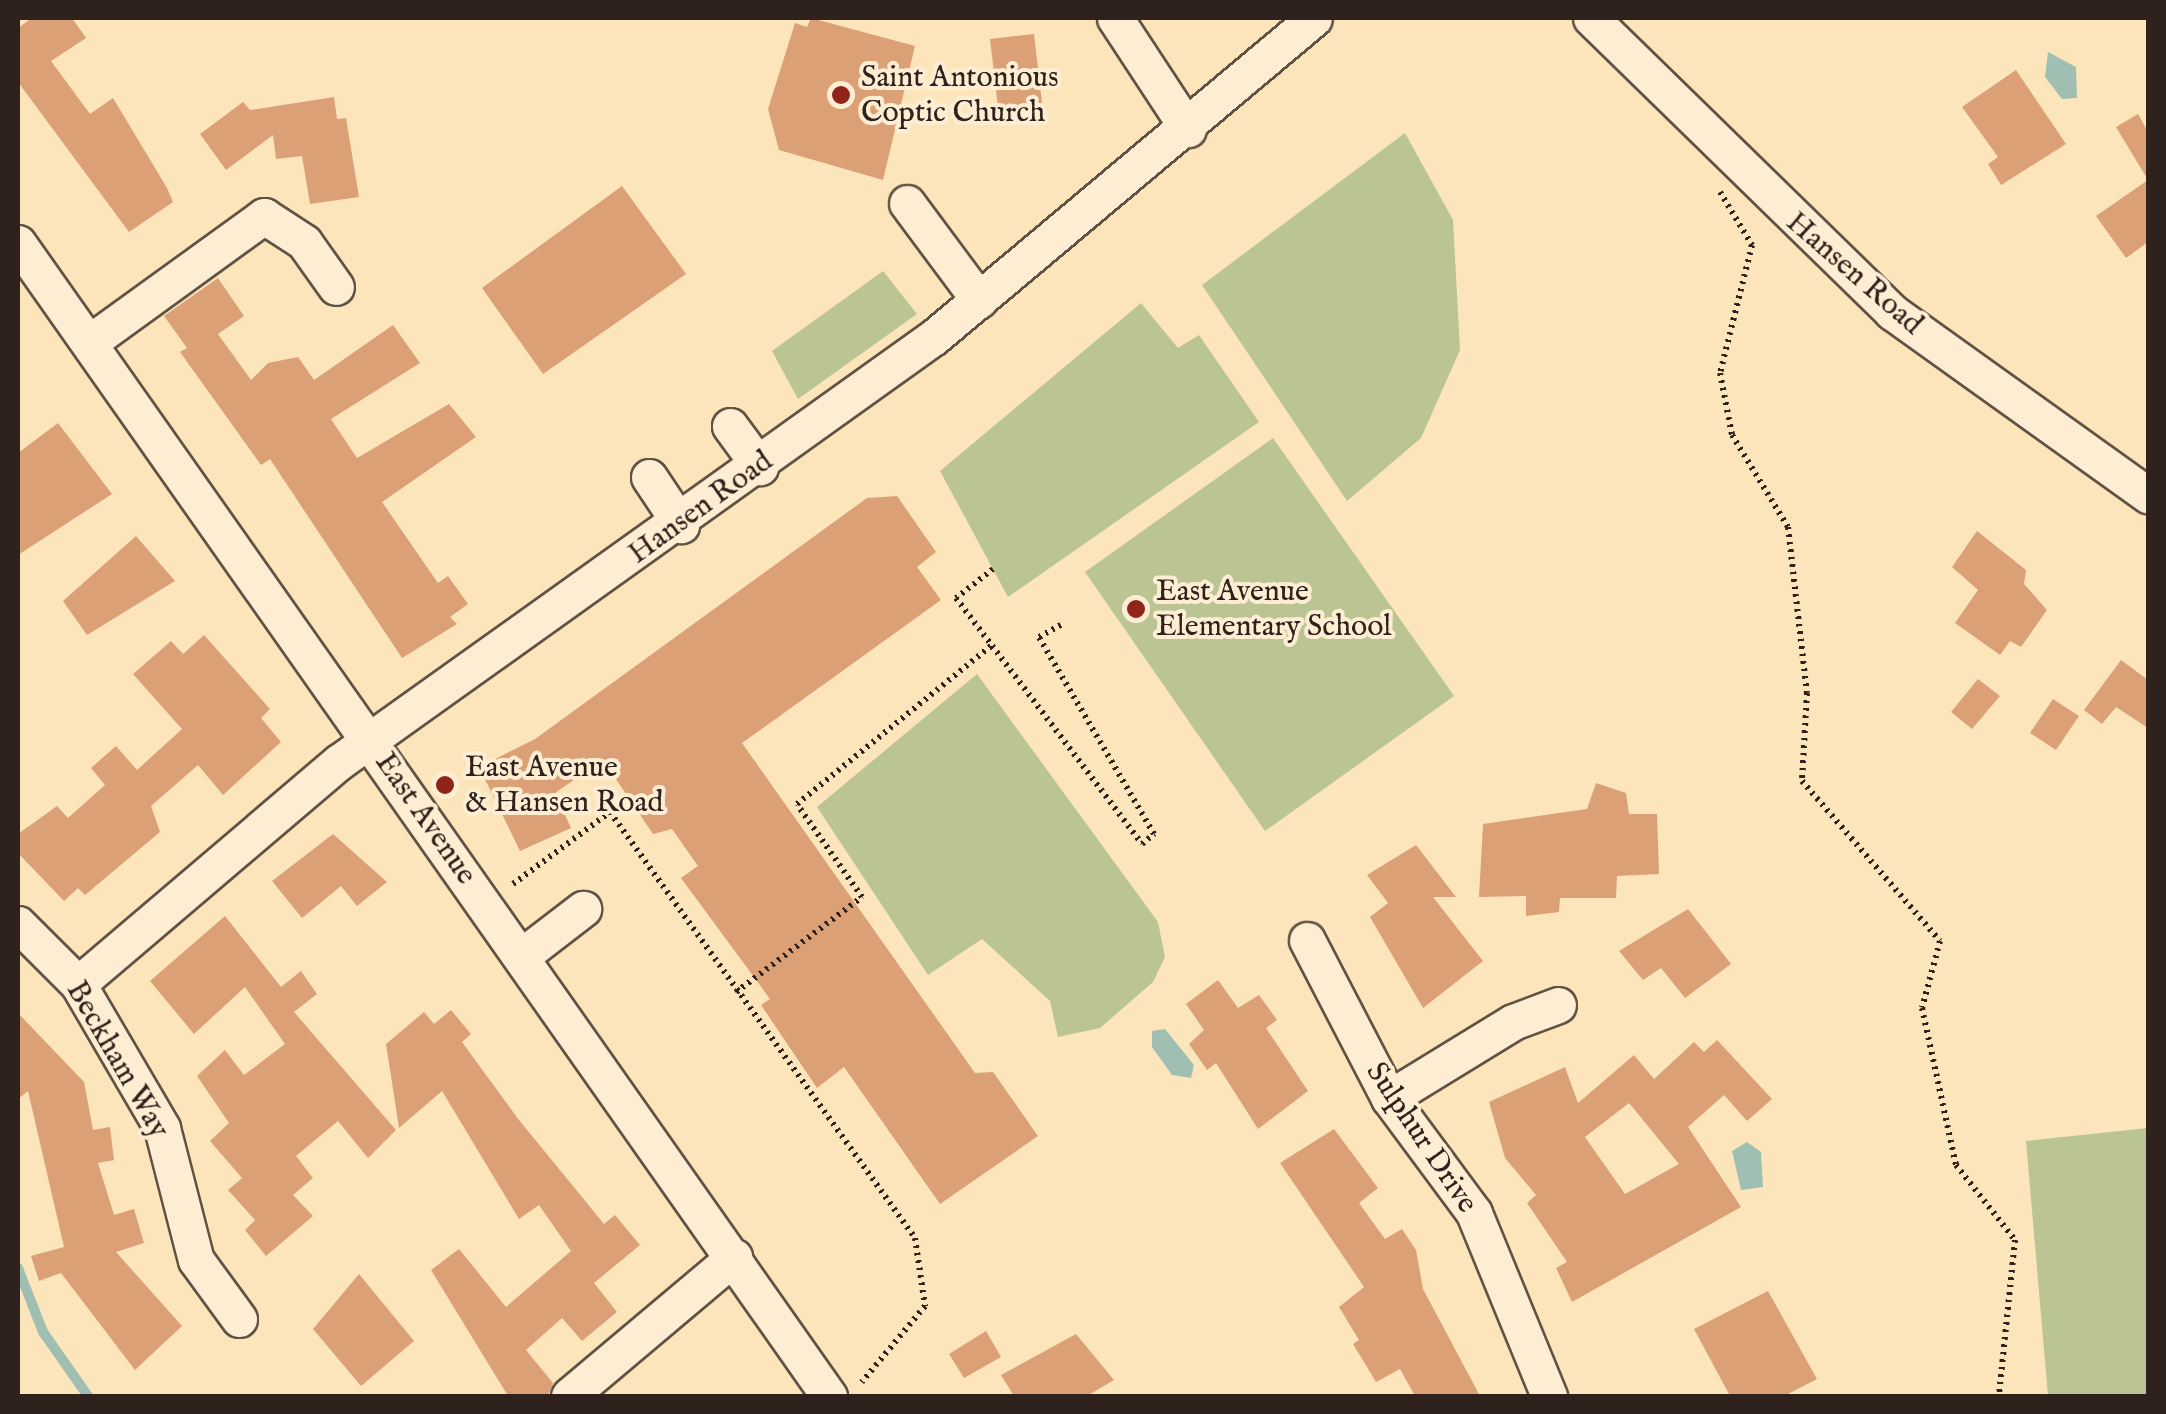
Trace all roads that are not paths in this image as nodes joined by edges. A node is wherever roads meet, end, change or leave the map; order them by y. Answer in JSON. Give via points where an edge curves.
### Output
{"nodes":[{"id":1,"x":1115,"y":18,"type":"edge"},
{"id":2,"x":1314,"y":18,"type":"edge"},
{"id":3,"x":1591,"y":18,"type":"edge"},
{"id":4,"x":1188,"y":129,"type":"junction"},
{"id":5,"x":907,"y":203,"type":"dead end"},
{"id":6,"x":18,"y":243,"type":"edge"},
{"id":7,"x":336,"y":287,"type":"dead end"},
{"id":8,"x":980,"y":300,"type":"junction"},
{"id":9,"x":90,"y":342,"type":"junction"},
{"id":10,"x":730,"y":426,"type":"dead end"},
{"id":11,"x":760,"y":467,"type":"junction"},
{"id":12,"x":649,"y":477,"type":"dead end"},
{"id":13,"x":2148,"y":495,"type":"edge"},
{"id":14,"x":681,"y":525,"type":"junction"},
{"id":15,"x":369,"y":739,"type":"junction"},
{"id":16,"x":584,"y":909,"type":"dead end"},
{"id":17,"x":18,"y":924,"type":"edge"},
{"id":18,"x":1307,"y":940,"type":"dead end"},
{"id":19,"x":524,"y":955,"type":"junction"},
{"id":20,"x":78,"y":984,"type":"junction"},
{"id":21,"x":1558,"y":1005,"type":"dead end"},
{"id":22,"x":1389,"y":1098,"type":"junction"},
{"id":23,"x":734,"y":1258,"type":"junction"},
{"id":24,"x":240,"y":1319,"type":"dead end"},
{"id":25,"x":846,"y":1389,"type":"edge"},
{"id":26,"x":569,"y":1396,"type":"edge"},
{"id":27,"x":1549,"y":1396,"type":"edge"}],
"edges":[{"from":1,"to":4,"type":"street"},
{"from":2,"to":4,"type":"street","name":"Hansen Road"},
{"from":3,"to":13,"type":"street","name":"Hansen Road","via":[[1892,312]]},
{"from":4,"to":8,"type":"street","name":"Hansen Road"},
{"from":5,"to":8,"type":"street"},
{"from":6,"to":9,"type":"street","name":"East Avenue"},
{"from":7,"to":9,"type":"street","via":[[304,242],[264,216]]},
{"from":8,"to":11,"type":"street","name":"Hansen Road"},
{"from":9,"to":15,"type":"street","name":"East Avenue"},
{"from":10,"to":11,"type":"street"},
{"from":11,"to":14,"type":"street","name":"Hansen Road"},
{"from":12,"to":14,"type":"street"},
{"from":14,"to":15,"type":"street","name":"Hansen Road"},
{"from":15,"to":19,"type":"street","name":"East Avenue"},
{"from":15,"to":20,"type":"street","name":"Hansen Road"},
{"from":16,"to":19,"type":"street"},
{"from":17,"to":20,"type":"street","name":"Beckham Way"},
{"from":18,"to":22,"type":"street","name":"Sulphur Drive"},
{"from":19,"to":23,"type":"street","name":"East Avenue"},
{"from":20,"to":24,"type":"street","name":"Beckham Way","via":[[162,1128],[196,1260]]},
{"from":21,"to":22,"type":"street","via":[[1513,1022]]},
{"from":22,"to":27,"type":"street","name":"Sulphur Drive","via":[[1474,1213]]},
{"from":23,"to":25,"type":"street","name":"East Avenue"},
{"from":23,"to":26,"type":"street"}]}
